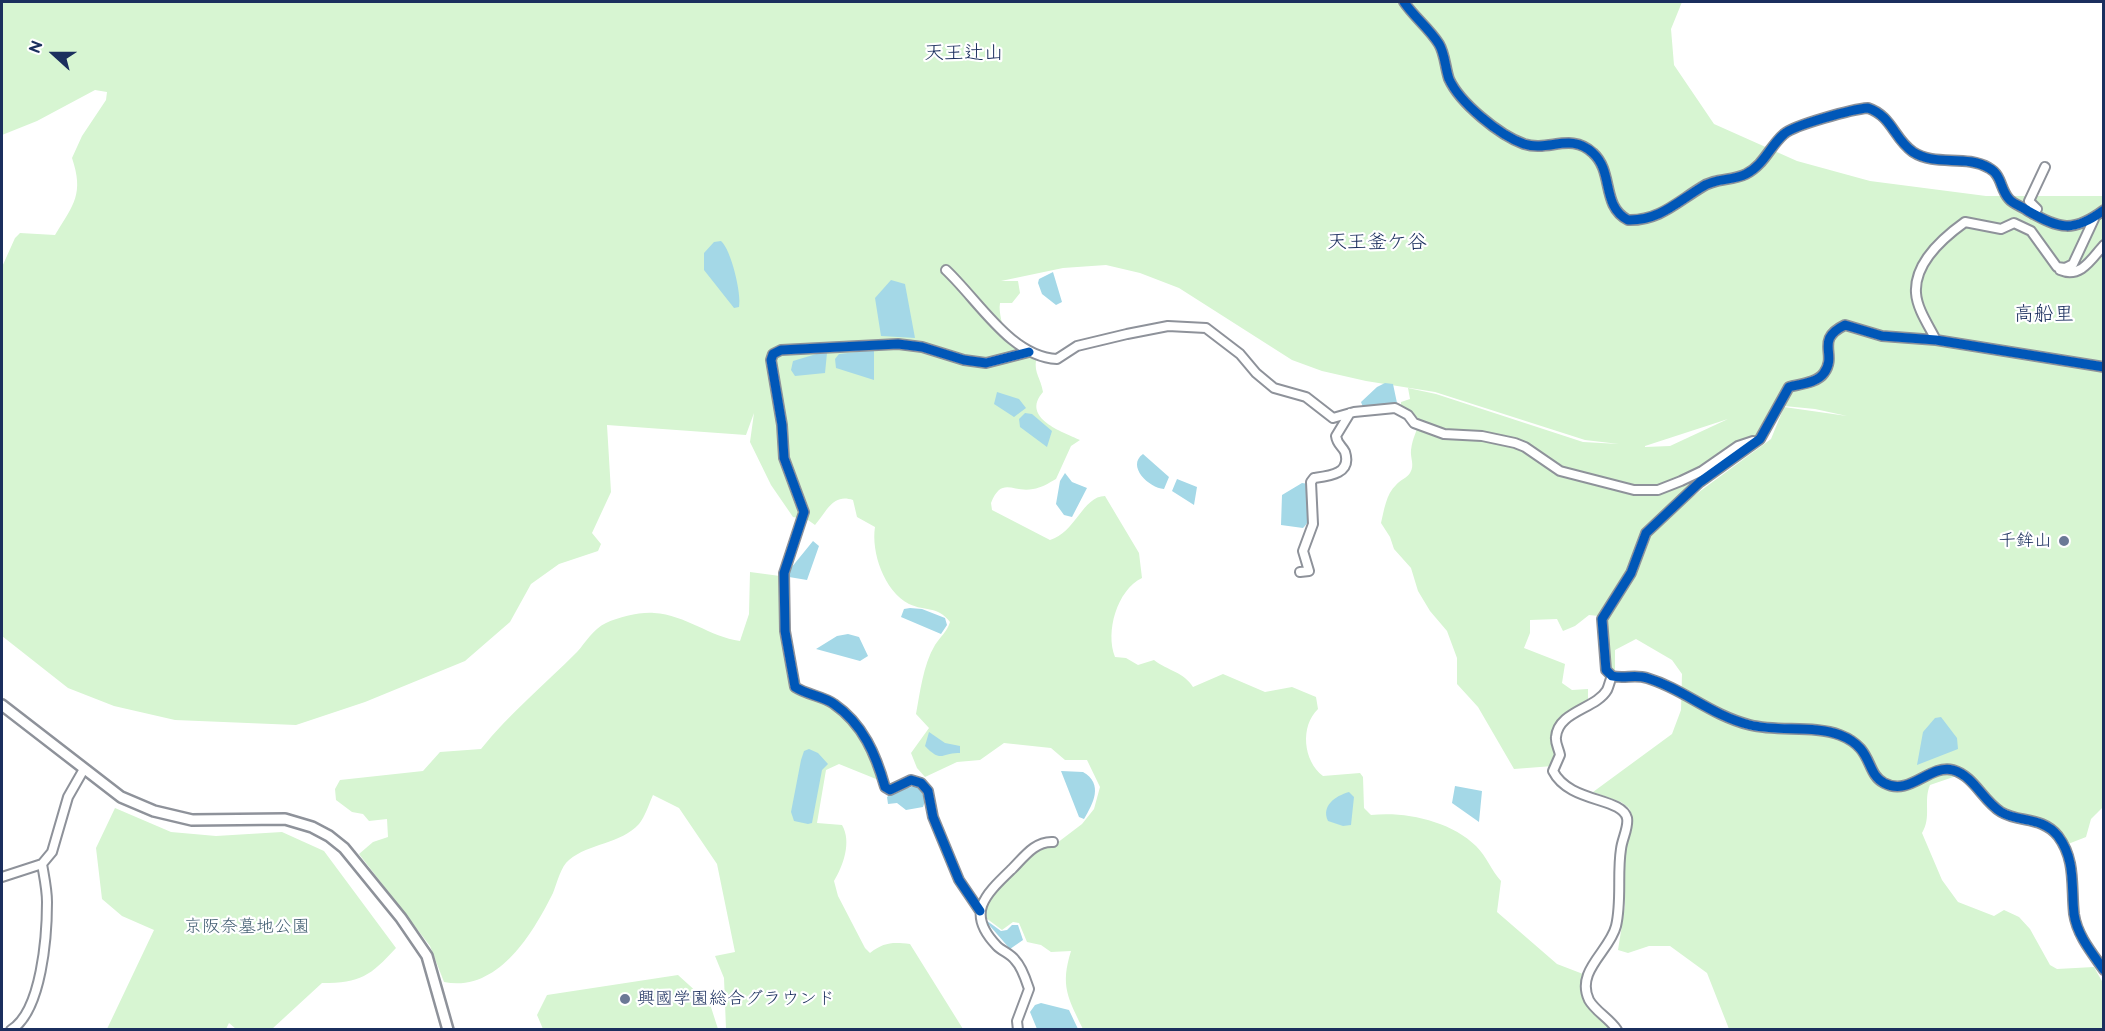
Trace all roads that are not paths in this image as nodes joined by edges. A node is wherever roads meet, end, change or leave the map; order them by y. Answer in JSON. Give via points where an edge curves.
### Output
{"nodes":[{"id":1,"x":1404,"y":2,"type":"edge"},
{"id":2,"x":2045,"y":167,"type":"dead end"},
{"id":3,"x":2103,"y":210,"type":"edge"},
{"id":4,"x":2033,"y":214,"type":"junction"},
{"id":5,"x":2096,"y":216,"type":"junction"},
{"id":6,"x":2103,"y":245,"type":"edge"},
{"id":7,"x":2057,"y":267,"type":"junction"},
{"id":8,"x":946,"y":270,"type":"dead end"},
{"id":9,"x":1936,"y":340,"type":"junction"},
{"id":10,"x":1029,"y":352,"type":"junction"},
{"id":11,"x":2103,"y":368,"type":"edge"},
{"id":12,"x":1350,"y":413,"type":"junction"},
{"id":13,"x":1760,"y":439,"type":"junction"},
{"id":14,"x":1300,"y":572,"type":"dead end"},
{"id":15,"x":1612,"y":676,"type":"junction"},
{"id":16,"x":2,"y":705,"type":"edge"},
{"id":17,"x":84,"y":770,"type":"junction"},
{"id":18,"x":1053,"y":842,"type":"dead end"},
{"id":19,"x":42,"y":864,"type":"junction"},
{"id":20,"x":2,"y":878,"type":"edge"},
{"id":21,"x":980,"y":911,"type":"junction"},
{"id":22,"x":2103,"y":970,"type":"edge"},
{"id":23,"x":10,"y":1029,"type":"edge"},
{"id":24,"x":448,"y":1029,"type":"edge"},
{"id":25,"x":1018,"y":1029,"type":"edge"},
{"id":26,"x":1617,"y":1029,"type":"edge"}],
"edges":[{"from":1,"to":4,"type":"street","via":[[1439,44],[1450,80],[1464,99],[1514,140],[1545,146],[1571,141],[1587,148],[1600,164],[1615,211],[1628,220],[1663,213],[1706,184],[1747,174],[1794,127],[1868,108],[1886,118],[1920,156],[1967,160],[1990,168],[2009,199]]},
{"from":2,"to":4,"type":"street","via":[[2029,201],[2037,209]]},
{"from":3,"to":5,"type":"street"},
{"from":4,"to":5,"type":"street","via":[[2062,227],[2081,225]]},
{"from":5,"to":7,"type":"street","via":[[2073,264]]},
{"from":6,"to":7,"type":"street","via":[[2081,270],[2070,273]]},
{"from":7,"to":9,"type":"street","via":[[2025,226],[2014,223],[2001,229],[1965,222],[1932,252],[1916,291]]},
{"from":8,"to":10,"type":"street","via":[[1005,334]]},
{"from":9,"to":11,"type":"street"},
{"from":9,"to":13,"type":"street","via":[[1882,336],[1845,325],[1833,331],[1827,342],[1824,373],[1789,387]]},
{"from":10,"to":12,"type":"street","via":[[1058,359],[1077,346],[1126,334],[1168,326],[1206,328],[1225,339],[1274,388],[1306,397],[1333,418]]},
{"from":10,"to":21,"type":"street","via":[[986,363],[922,347],[874,344],[781,350],[771,360],[784,459],[804,512],[784,573],[784,631],[795,687],[834,704],[854,722],[873,748],[885,787],[890,790],[911,780],[928,791],[933,817],[959,880]]},
{"from":12,"to":13,"type":"street","via":[[1395,408],[1414,423],[1444,434],[1515,443],[1560,471],[1634,490],[1658,490],[1673,484],[1702,471],[1738,446]]},
{"from":12,"to":14,"type":"street","via":[[1336,436],[1346,457],[1344,468],[1339,474],[1314,478],[1311,482],[1313,524],[1303,550],[1309,571]]},
{"from":13,"to":15,"type":"street","via":[[1700,482],[1646,533],[1631,573],[1602,619],[1606,670]]},
{"from":15,"to":22,"type":"street","via":[[1647,678],[1718,715],[1752,725],[1841,735],[1858,744],[1875,775],[1884,783],[1910,785],[1939,770],[1953,770],[1967,778],[1999,811],[2042,823],[2067,849],[2074,915]]},
{"from":15,"to":26,"type":"street","via":[[1601,696],[1559,726],[1556,741],[1560,755],[1553,771],[1572,792],[1619,808],[1628,821],[1621,848],[1616,927],[1612,940],[1592,964],[1587,981],[1589,999]]},
{"from":16,"to":17,"type":"street"},
{"from":17,"to":19,"type":"street","via":[[68,797],[52,852]]},
{"from":17,"to":24,"type":"street","via":[[122,797],[154,811],[192,820],[285,819],[329,836],[344,848],[427,956]]},
{"from":18,"to":21,"type":"street","via":[[1025,853],[985,898]]},
{"from":19,"to":20,"type":"street"},
{"from":19,"to":23,"type":"street","via":[[47,900],[43,958],[35,993],[25,1014]]},
{"from":21,"to":25,"type":"street","via":[[979,922],[996,945],[1015,958],[1029,989],[1017,1021]]}]}
